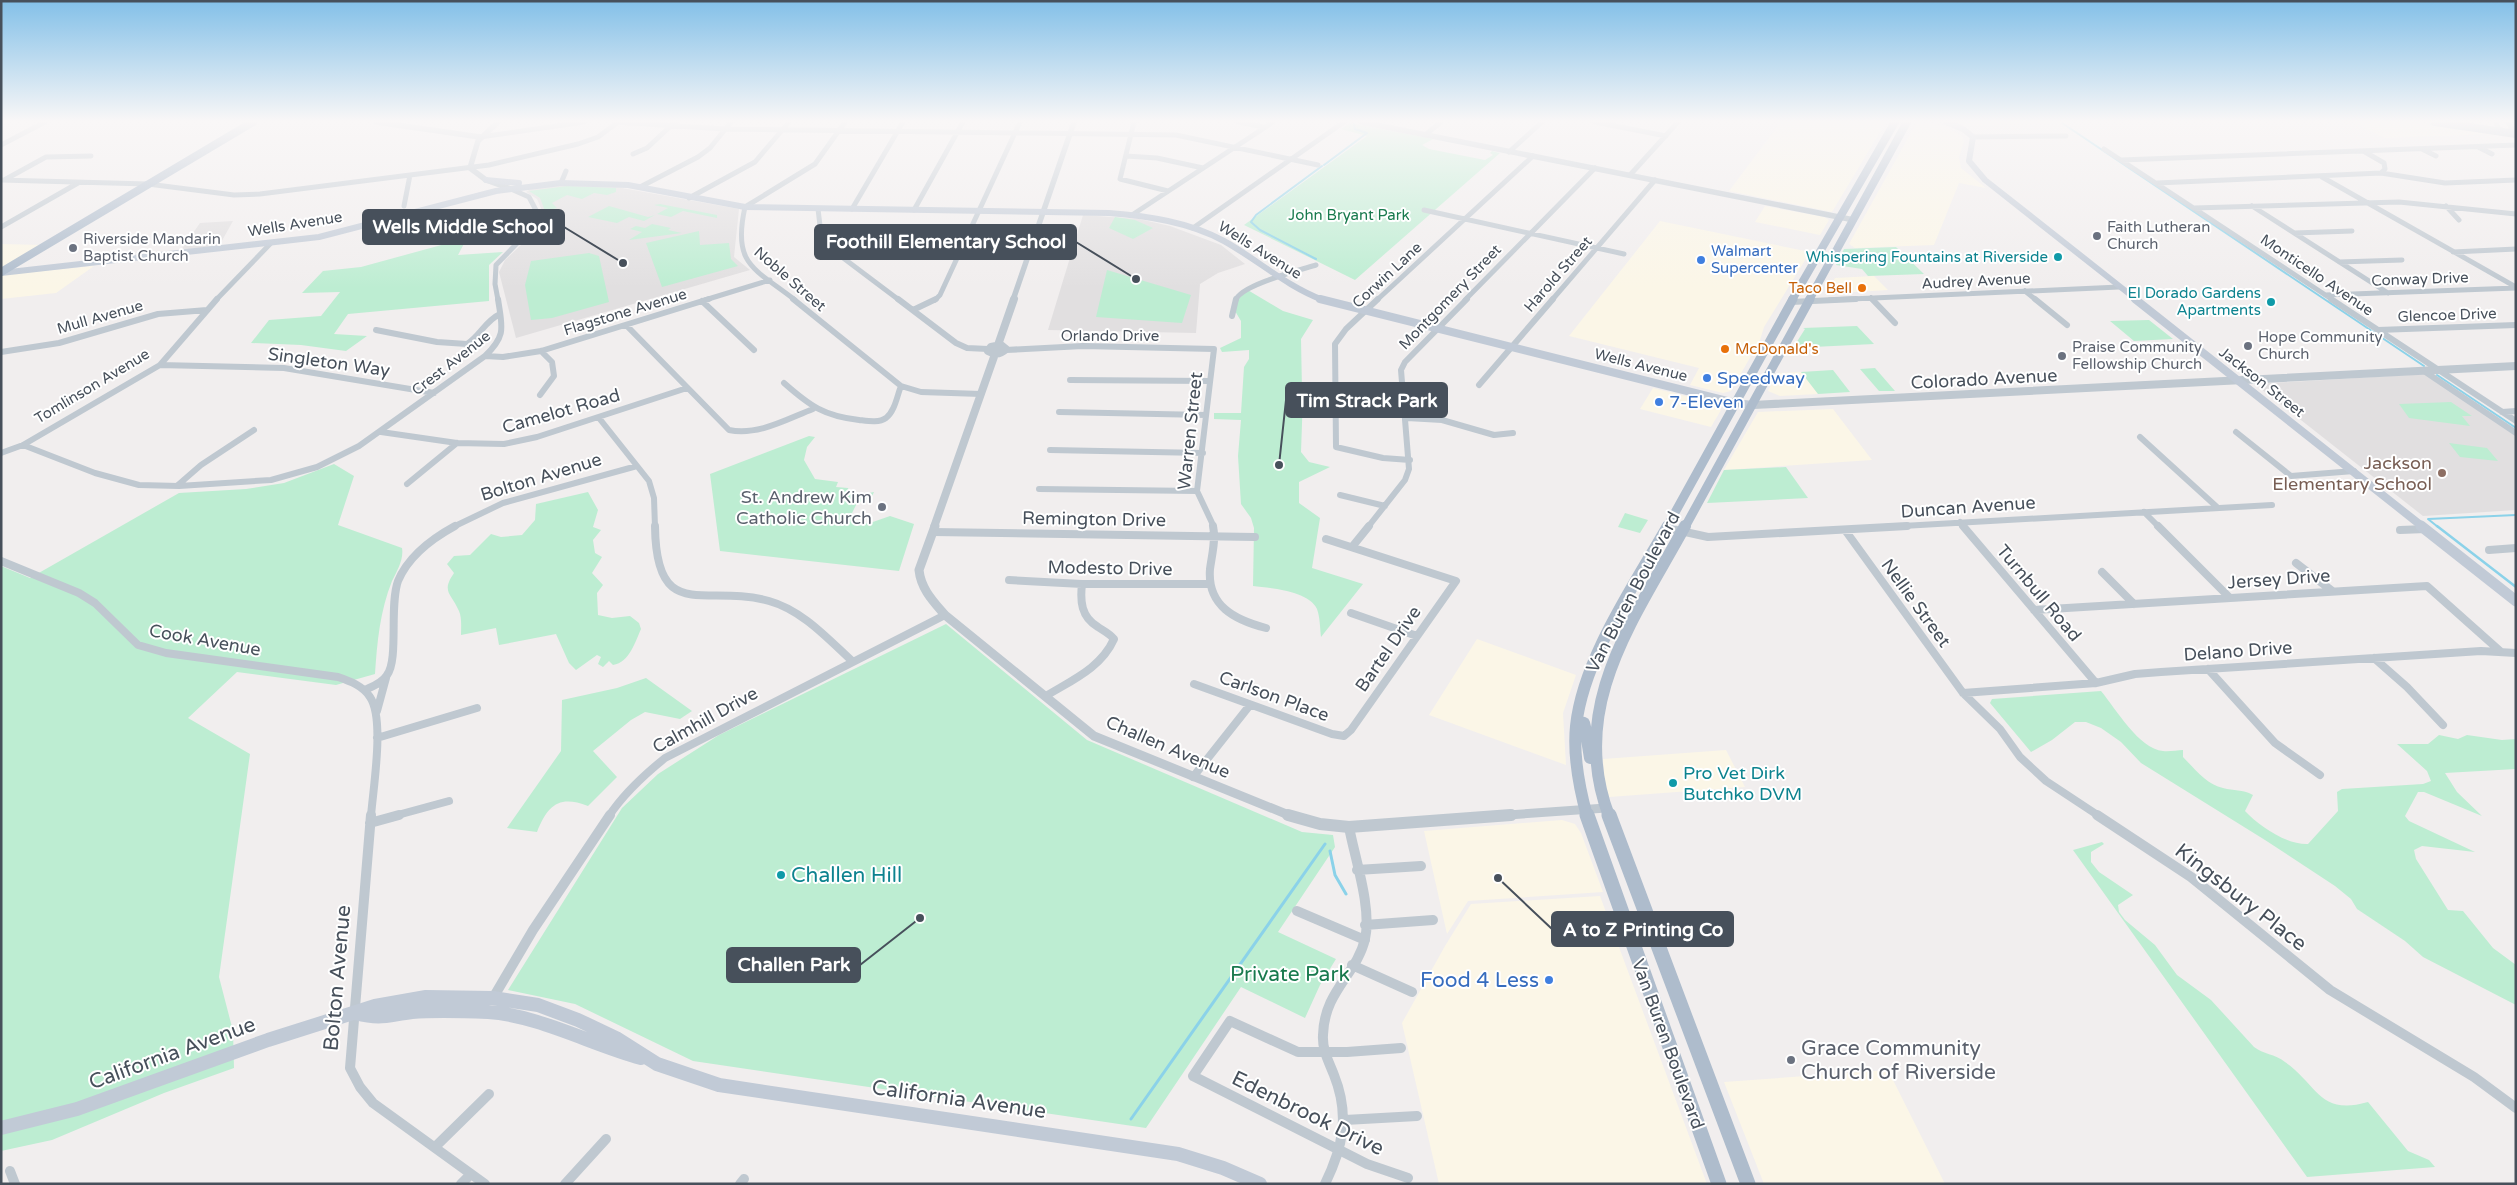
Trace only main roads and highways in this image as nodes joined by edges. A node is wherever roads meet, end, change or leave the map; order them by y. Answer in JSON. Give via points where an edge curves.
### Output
{"nodes":[{"id":1,"x":159,"y":177,"type":"edge"},
{"id":2,"x":1863,"y":177,"type":"edge"},
{"id":3,"x":1877,"y":177,"type":"edge"},
{"id":4,"x":1981,"y":177,"type":"edge"},
{"id":5,"x":554,"y":183,"type":"junction"},
{"id":6,"x":148,"y":184,"type":"junction"},
{"id":7,"x":475,"y":195,"type":"junction"},
{"id":8,"x":525,"y":195,"type":"road end"},
{"id":9,"x":1,"y":272,"type":"edge"},
{"id":10,"x":12,"y":272,"type":"junction"},
{"id":11,"x":1,"y":279,"type":"edge"},
{"id":12,"x":1772,"y":336,"type":"junction"},
{"id":13,"x":1768,"y":377,"type":"junction"},
{"id":14,"x":1735,"y":403,"type":"junction"},
{"id":15,"x":1752,"y":405,"type":"junction"},
{"id":16,"x":2516,"y":601,"type":"edge"},
{"id":17,"x":1609,"y":632,"type":"junction"},
{"id":18,"x":1607,"y":675,"type":"junction"},
{"id":19,"x":1577,"y":720,"type":"junction"},
{"id":20,"x":1596,"y":768,"type":"junction"},
{"id":21,"x":356,"y":1013,"type":"junction"},
{"id":22,"x":651,"y":1061,"type":"junction"},
{"id":23,"x":1,"y":1128,"type":"edge"},
{"id":24,"x":1260,"y":1184,"type":"edge"},
{"id":25,"x":1719,"y":1184,"type":"edge"},
{"id":26,"x":1748,"y":1184,"type":"edge"}],
"edges":[{"from":1,"to":6,"type":"main road"},
{"from":2,"to":12,"type":"main road","name":"Van Buren Boulevard"},
{"from":3,"to":13,"type":"main road","name":"Van Buren Boulevard"},
{"from":4,"to":16,"type":"main road","name":"Jackson Street"},
{"from":5,"to":7,"type":"main road","name":"Wells Avenue"},
{"from":5,"to":7,"type":"main road","via":[[486,180],[493,187]]},
{"from":5,"to":8,"type":"main road","via":[[528,189]]},
{"from":5,"to":14,"type":"main road","name":"Wells Avenue","via":[[606,183],[745,207],[1132,215],[1193,228],[1232,246],[1275,277],[1306,294]]},
{"from":6,"to":9,"type":"main road"},
{"from":6,"to":10,"type":"main road"},
{"from":7,"to":10,"type":"main road","name":"Wells Avenue","via":[[358,228],[271,243]]},
{"from":9,"to":10,"type":"main road","name":"Wells Avenue"},
{"from":10,"to":11,"type":"main road"},
{"from":12,"to":13,"type":"main road","via":[[1776,344],[1764,367]]},
{"from":12,"to":14,"type":"main road","name":"Van Buren Boulevard"},
{"from":13,"to":15,"type":"main road","name":"Van Buren Boulevard"},
{"from":14,"to":15,"type":"main road","name":"Wells Avenue"},
{"from":14,"to":17,"type":"main road","name":"Van Buren Boulevard"},
{"from":15,"to":18,"type":"main road","name":"Van Buren Boulevard"},
{"from":17,"to":18,"type":"main road","via":[[1615,637],[1604,663]]},
{"from":17,"to":19,"type":"main road","name":"Van Buren Boulevard","via":[[1587,676]]},
{"from":18,"to":20,"type":"main road","name":"Van Buren Boulevard","via":[[1594,730]]},
{"from":19,"to":20,"type":"main road","via":[[1587,729],[1588,756]]},
{"from":19,"to":25,"type":"main road","name":"Van Buren Boulevard","via":[[1576,771],[1585,809]]},
{"from":20,"to":26,"type":"main road","name":"Van Buren Boulevard","via":[[1606,808]]},
{"from":21,"to":22,"type":"main road","name":"California Avenue","via":[[375,1018],[413,1012],[490,1012],[533,1021],[608,1050]]},
{"from":21,"to":22,"type":"main road","name":"California Avenue","via":[[375,1006],[426,997],[493,998],[538,1005],[616,1038]]},
{"from":21,"to":23,"type":"main road","name":"California Avenue","via":[[268,1040],[77,1109]]},
{"from":22,"to":24,"type":"main road","name":"California Avenue","via":[[719,1085],[1178,1154]]}]}
